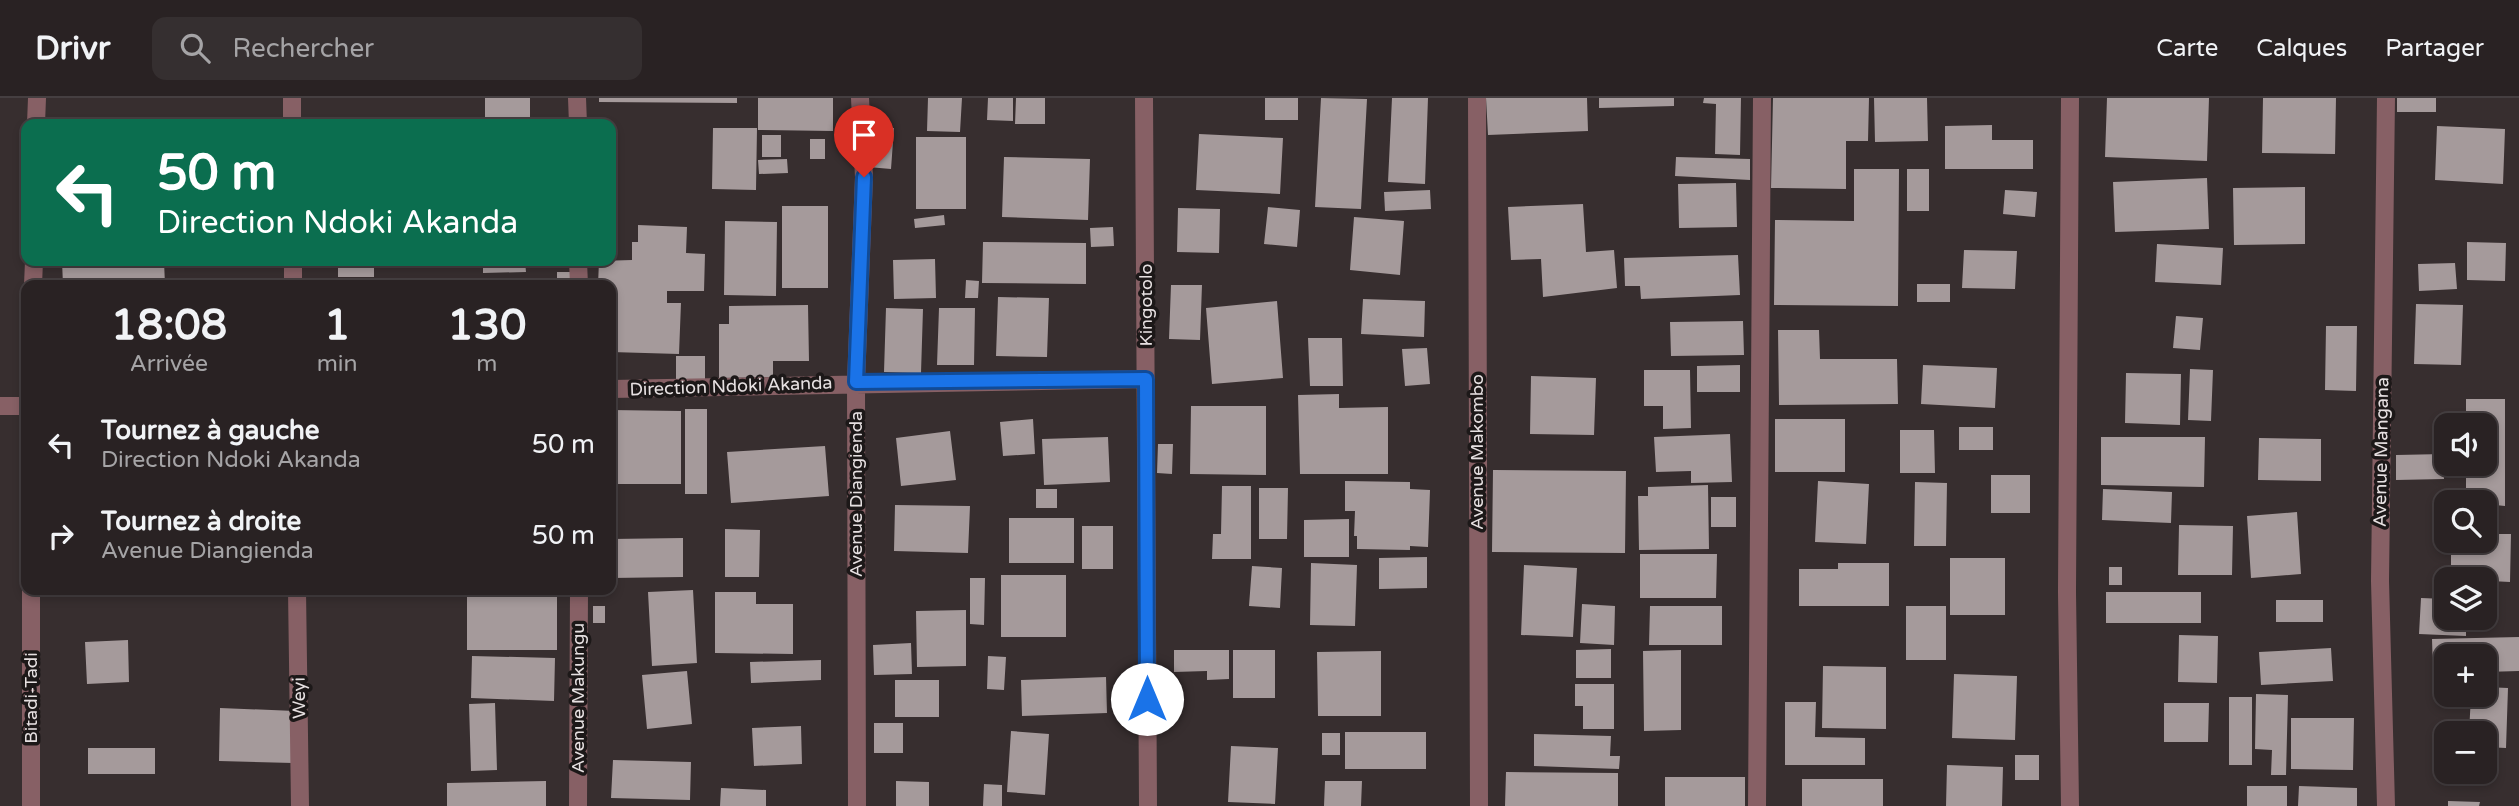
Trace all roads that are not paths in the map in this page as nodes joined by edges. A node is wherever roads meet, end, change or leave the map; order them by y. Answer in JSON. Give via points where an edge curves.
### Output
{"nodes":[{"id":1,"x":37,"y":98,"type":"edge"},
{"id":2,"x":292,"y":98,"type":"edge"},
{"id":3,"x":577,"y":98,"type":"edge"},
{"id":4,"x":860,"y":98,"type":"edge"},
{"id":5,"x":1144,"y":98,"type":"edge"},
{"id":6,"x":1477,"y":98,"type":"edge"},
{"id":7,"x":1762,"y":98,"type":"edge"},
{"id":8,"x":2070,"y":98,"type":"edge"},
{"id":9,"x":2386,"y":98,"type":"edge"},
{"id":10,"x":36,"y":119,"type":"edge"},
{"id":11,"x":292,"y":119,"type":"edge"},
{"id":12,"x":578,"y":119,"type":"edge"},
{"id":13,"x":1146,"y":379,"type":"junction"},
{"id":14,"x":856,"y":382,"type":"junction"},
{"id":15,"x":616,"y":389,"type":"edge"},
{"id":16,"x":21,"y":406,"type":"edge"},
{"id":17,"x":0,"y":407,"type":"edge"},
{"id":18,"x":31,"y":595,"type":"edge"},
{"id":19,"x":297,"y":595,"type":"edge"},
{"id":20,"x":579,"y":595,"type":"edge"},
{"id":21,"x":31,"y":806,"type":"edge"},
{"id":22,"x":300,"y":806,"type":"edge"},
{"id":23,"x":578,"y":806,"type":"edge"},
{"id":24,"x":857,"y":806,"type":"edge"},
{"id":25,"x":1148,"y":806,"type":"edge"},
{"id":26,"x":1479,"y":806,"type":"edge"},
{"id":27,"x":1757,"y":806,"type":"edge"},
{"id":28,"x":2070,"y":806,"type":"edge"},
{"id":29,"x":2386,"y":806,"type":"edge"}],
"edges":[{"from":1,"to":10,"type":"street"},
{"from":2,"to":11,"type":"street"},
{"from":3,"to":12,"type":"street"},
{"from":4,"to":14,"type":"street","name":"Avenue Diangienda","via":[[864,177]]},
{"from":5,"to":13,"type":"street","name":"Kingotolo"},
{"from":6,"to":26,"type":"street","name":"Avenue Makombo"},
{"from":7,"to":27,"type":"street"},
{"from":8,"to":28,"type":"street"},
{"from":9,"to":29,"type":"street","name":"Avenue Mangana","via":[[2380,581]]},
{"from":13,"to":14,"type":"street","name":"Direction Ndoki Akanda"},
{"from":13,"to":25,"type":"street","name":"Kingotolo"},
{"from":14,"to":15,"type":"street","name":"Direction Ndoki Akanda"},
{"from":14,"to":24,"type":"street","name":"Avenue Diangienda"},
{"from":16,"to":17,"type":"street"},
{"from":18,"to":21,"type":"street","name":"Bitadi-Tadi"},
{"from":19,"to":22,"type":"street","name":"Weyi"},
{"from":20,"to":23,"type":"street","name":"Avenue Makungu"}]}
